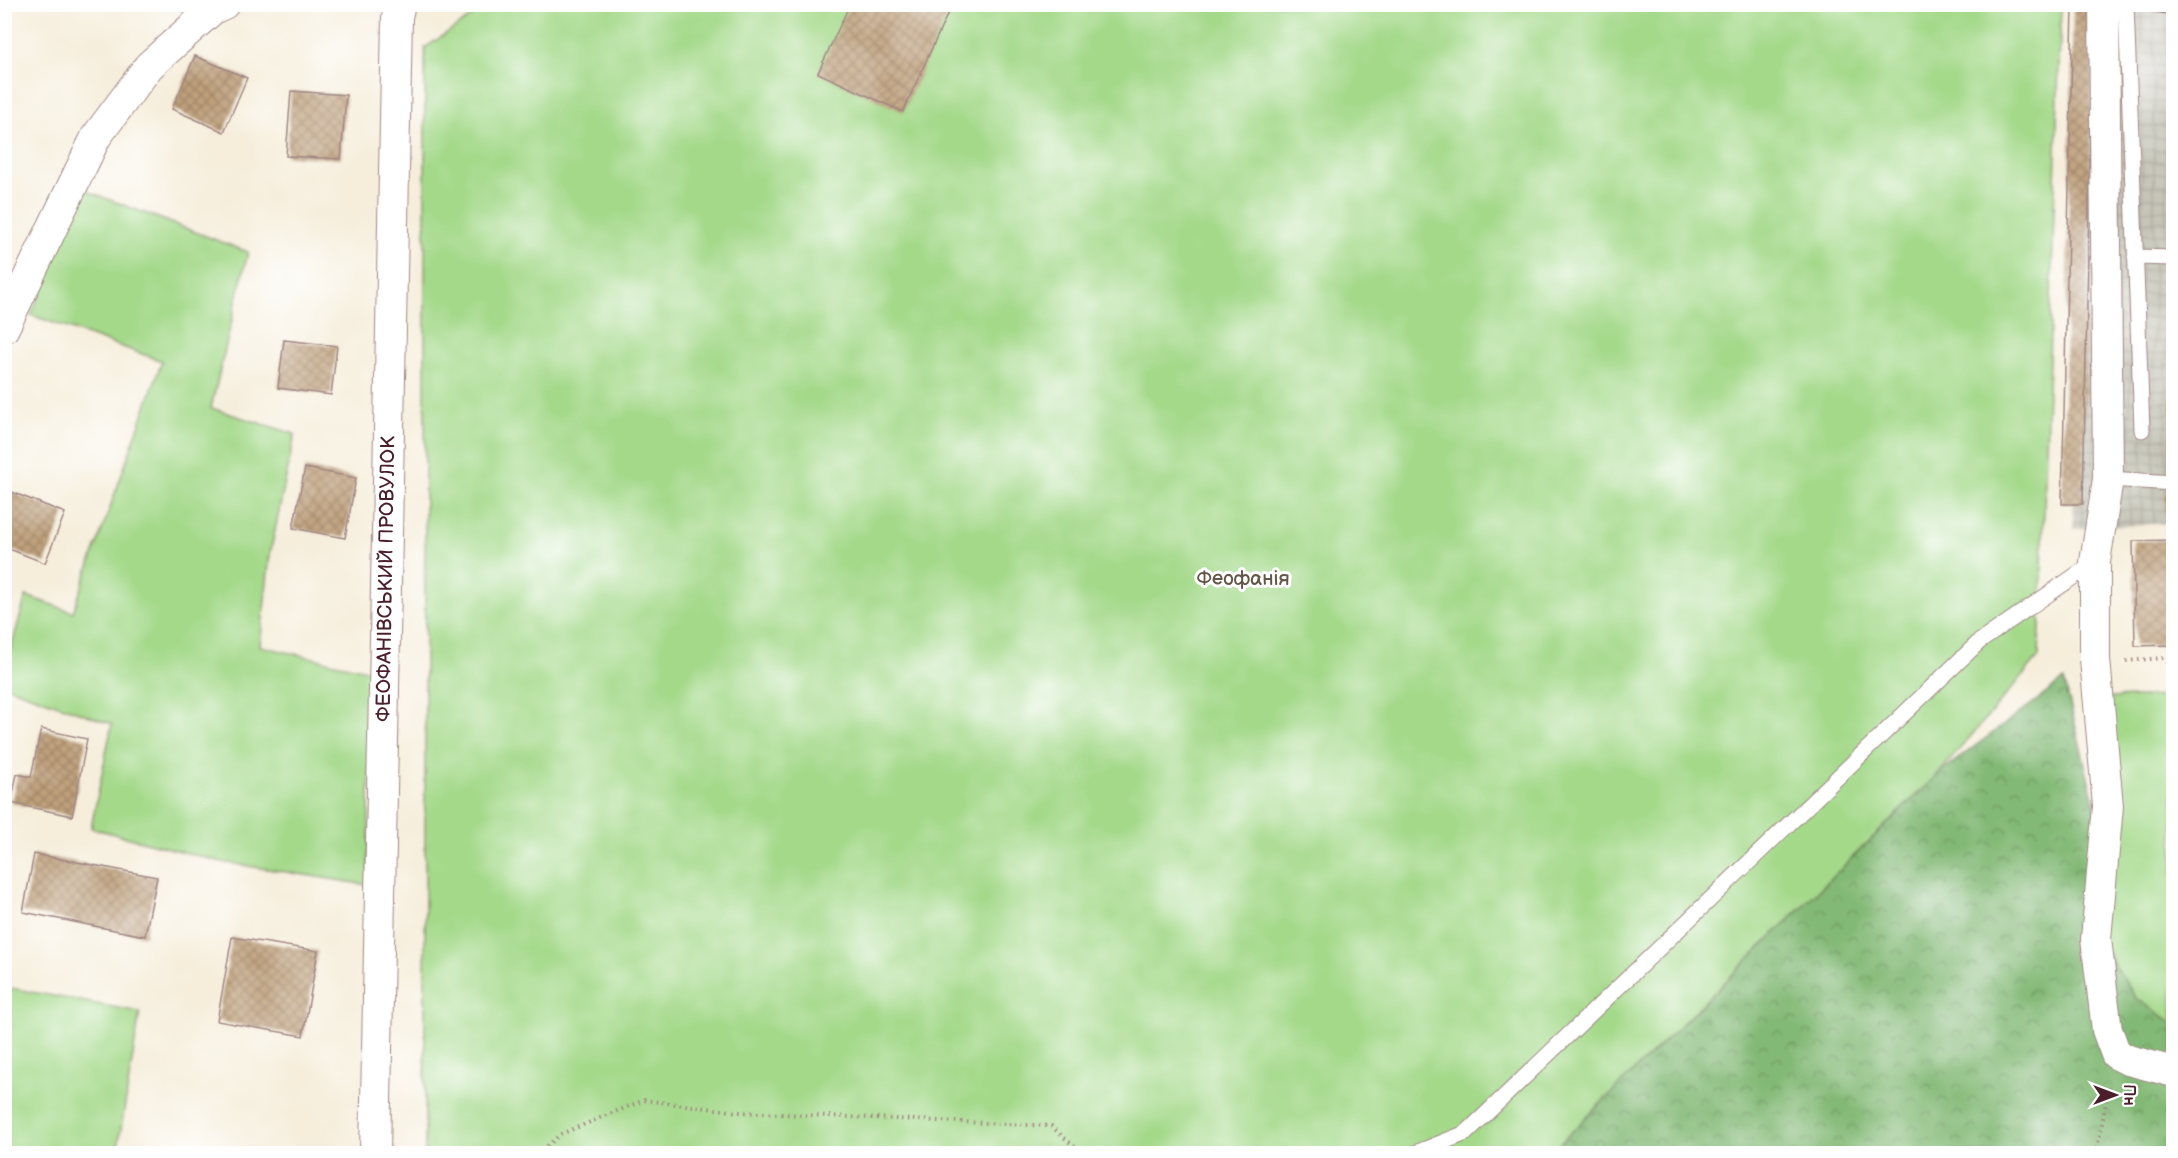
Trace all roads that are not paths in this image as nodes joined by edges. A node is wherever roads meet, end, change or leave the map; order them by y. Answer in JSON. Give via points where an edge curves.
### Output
{"nodes":[{"id":1,"x":224,"y":4,"type":"edge"},
{"id":2,"x":400,"y":4,"type":"edge"},
{"id":3,"x":2104,"y":4,"type":"edge"},
{"id":4,"x":2126,"y":4,"type":"edge"},
{"id":5,"x":2134,"y":257,"type":"junction"},
{"id":6,"x":2174,"y":258,"type":"edge"},
{"id":7,"x":4,"y":328,"type":"edge"},
{"id":8,"x":2142,"y":430,"type":"dead end"},
{"id":9,"x":2108,"y":479,"type":"junction"},
{"id":10,"x":2174,"y":483,"type":"edge"},
{"id":11,"x":2095,"y":562,"type":"junction"},
{"id":12,"x":2174,"y":1072,"type":"edge"},
{"id":13,"x":375,"y":1154,"type":"edge"},
{"id":14,"x":1413,"y":1154,"type":"edge"}],
"edges":[{"from":1,"to":7,"type":"street","via":[[213,9],[149,66],[96,137]]},
{"from":2,"to":13,"type":"street","name":"ФЕОФАНІВСЬКИЙ ПРОВУЛОК"},
{"from":3,"to":9,"type":"street"},
{"from":4,"to":5,"type":"lane"},
{"from":5,"to":6,"type":"lane"},
{"from":5,"to":8,"type":"lane"},
{"from":9,"to":10,"type":"lane"},
{"from":9,"to":11,"type":"street"},
{"from":11,"to":12,"type":"street","via":[[2095,659],[2108,806],[2096,939],[2106,1030],[2116,1054]]},
{"from":11,"to":14,"type":"lane","via":[[1979,642],[1466,1132]]}]}
